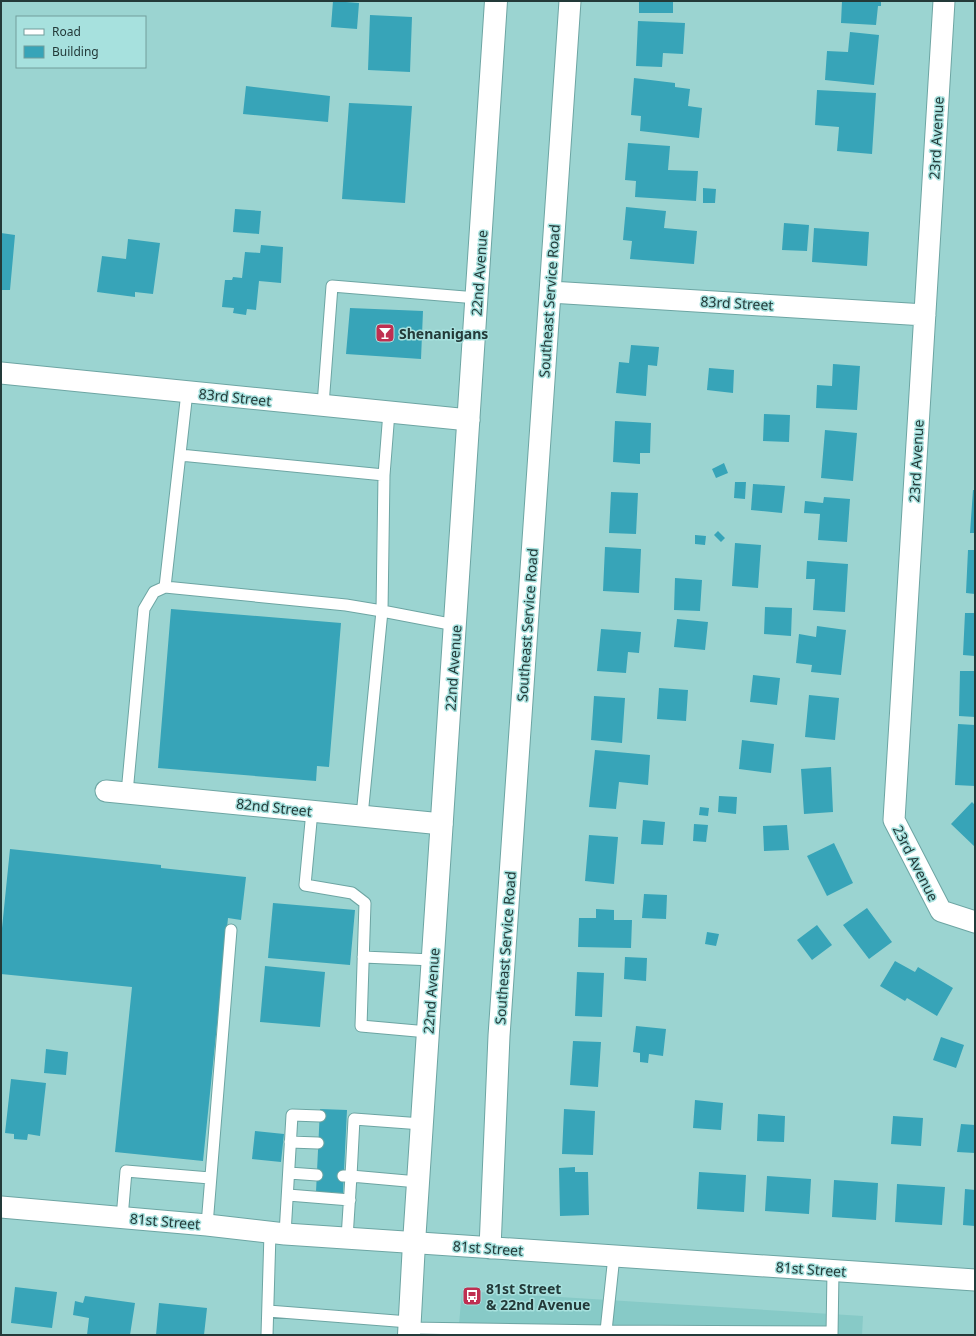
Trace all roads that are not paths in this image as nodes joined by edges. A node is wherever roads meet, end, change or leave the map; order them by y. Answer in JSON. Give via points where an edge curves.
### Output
{"nodes":[{"id":1,"x":496,"y":1,"type":"edge"},
{"id":2,"x":570,"y":1,"type":"edge"},
{"id":3,"x":944,"y":1,"type":"edge"},
{"id":4,"x":550,"y":292,"type":"junction"},
{"id":5,"x":477,"y":298,"type":"junction"},
{"id":6,"x":925,"y":315,"type":"junction"},
{"id":7,"x":1,"y":373,"type":"edge"},
{"id":8,"x":188,"y":392,"type":"junction"},
{"id":9,"x":323,"y":405,"type":"junction"},
{"id":10,"x":389,"y":412,"type":"junction"},
{"id":11,"x":469,"y":420,"type":"junction"},
{"id":12,"x":180,"y":455,"type":"junction"},
{"id":13,"x":384,"y":475,"type":"junction"},
{"id":14,"x":165,"y":587,"type":"junction"},
{"id":15,"x":382,"y":611,"type":"junction"},
{"id":16,"x":456,"y":625,"type":"junction"},
{"id":17,"x":106,"y":791,"type":"dead end"},
{"id":18,"x":127,"y":793,"type":"junction"},
{"id":19,"x":312,"y":811,"type":"junction"},
{"id":20,"x":362,"y":816,"type":"junction"},
{"id":21,"x":442,"y":824,"type":"junction"},
{"id":22,"x":975,"y":922,"type":"edge"},
{"id":23,"x":231,"y":930,"type":"dead end"},
{"id":24,"x":363,"y":957,"type":"junction"},
{"id":25,"x":433,"y":960,"type":"junction"},
{"id":26,"x":428,"y":1032,"type":"junction"},
{"id":27,"x":320,"y":1116,"type":"dead end"},
{"id":28,"x":422,"y":1124,"type":"junction"},
{"id":29,"x":290,"y":1142,"type":"junction"},
{"id":30,"x":318,"y":1143,"type":"dead end"},
{"id":31,"x":289,"y":1173,"type":"junction"},
{"id":32,"x":317,"y":1175,"type":"dead end"},
{"id":33,"x":347,"y":1176,"type":"junction"},
{"id":34,"x":210,"y":1178,"type":"junction"},
{"id":35,"x":418,"y":1182,"type":"junction"},
{"id":36,"x":288,"y":1195,"type":"junction"},
{"id":37,"x":350,"y":1200,"type":"junction"},
{"id":38,"x":1,"y":1207,"type":"edge"},
{"id":39,"x":122,"y":1218,"type":"junction"},
{"id":40,"x":207,"y":1225,"type":"junction"},
{"id":41,"x":278,"y":1233,"type":"junction"},
{"id":42,"x":347,"y":1238,"type":"junction"},
{"id":43,"x":414,"y":1243,"type":"junction"},
{"id":44,"x":490,"y":1248,"type":"junction"},
{"id":45,"x":614,"y":1256,"type":"junction"},
{"id":46,"x":833,"y":1271,"type":"junction"},
{"id":47,"x":975,"y":1280,"type":"edge"},
{"id":48,"x":268,"y":1311,"type":"junction"},
{"id":49,"x":409,"y":1328,"type":"edge"},
{"id":50,"x":606,"y":1331,"type":"junction"},
{"id":51,"x":480,"y":1332,"type":"edge"},
{"id":52,"x":832,"y":1334,"type":"edge"},
{"id":53,"x":267,"y":1335,"type":"edge"}],
"edges":[{"from":1,"to":5,"type":"street","name":"22nd Avenue"},
{"from":2,"to":4,"type":"street","name":"Southeast Service Road"},
{"from":3,"to":6,"type":"street","name":"23rd Avenue"},
{"from":4,"to":6,"type":"street","name":"83rd Street"},
{"from":4,"to":44,"type":"street","name":"Southeast Service Road","via":[[499,1036]]},
{"from":5,"to":9,"type":"lane","via":[[332,286]]},
{"from":5,"to":11,"type":"street","name":"22nd Avenue"},
{"from":6,"to":22,"type":"street","name":"23rd Avenue","via":[[894,820],[941,911]]},
{"from":7,"to":8,"type":"street","name":"83rd Street"},
{"from":8,"to":9,"type":"street","name":"83rd Street"},
{"from":8,"to":12,"type":"lane"},
{"from":9,"to":10,"type":"street","name":"83rd Street"},
{"from":10,"to":11,"type":"street","name":"83rd Street"},
{"from":10,"to":13,"type":"lane"},
{"from":11,"to":16,"type":"street","name":"22nd Avenue"},
{"from":12,"to":13,"type":"lane"},
{"from":12,"to":14,"type":"lane"},
{"from":13,"to":15,"type":"lane"},
{"from":14,"to":15,"type":"lane","via":[[346,605]]},
{"from":14,"to":18,"type":"lane","via":[[154,592],[144,609]]},
{"from":15,"to":16,"type":"lane"},
{"from":15,"to":20,"type":"lane"},
{"from":16,"to":21,"type":"street","name":"22nd Avenue"},
{"from":17,"to":18,"type":"street","name":"82nd Street"},
{"from":18,"to":19,"type":"street","name":"82nd Street"},
{"from":19,"to":20,"type":"street","name":"82nd Street"},
{"from":19,"to":24,"type":"lane","via":[[305,885],[352,893],[365,903]]},
{"from":20,"to":21,"type":"street","name":"82nd Street"},
{"from":21,"to":25,"type":"street","name":"22nd Avenue"},
{"from":23,"to":34,"type":"lane"},
{"from":24,"to":25,"type":"lane"},
{"from":24,"to":26,"type":"lane","via":[[361,1026]]},
{"from":25,"to":26,"type":"street","name":"22nd Avenue"},
{"from":26,"to":28,"type":"street","name":"22nd Avenue"},
{"from":27,"to":29,"type":"lane","via":[[292,1115]]},
{"from":28,"to":33,"type":"lane","via":[[350,1119]]},
{"from":28,"to":35,"type":"street","name":"22nd Avenue"},
{"from":29,"to":30,"type":"lane"},
{"from":29,"to":31,"type":"lane"},
{"from":31,"to":32,"type":"lane"},
{"from":31,"to":36,"type":"lane"},
{"from":33,"to":35,"type":"lane"},
{"from":33,"to":37,"type":"lane"},
{"from":34,"to":39,"type":"lane","via":[[126,1171]]},
{"from":34,"to":40,"type":"lane"},
{"from":35,"to":43,"type":"street","name":"22nd Avenue"},
{"from":36,"to":37,"type":"lane"},
{"from":36,"to":41,"type":"lane"},
{"from":37,"to":42,"type":"lane"},
{"from":38,"to":39,"type":"street","name":"81st Street"},
{"from":39,"to":40,"type":"street","name":"81st Street"},
{"from":40,"to":41,"type":"street","name":"81st Street"},
{"from":41,"to":42,"type":"street","name":"81st Street"},
{"from":41,"to":48,"type":"lane"},
{"from":42,"to":43,"type":"street","name":"81st Street"},
{"from":43,"to":44,"type":"street","name":"81st Street"},
{"from":43,"to":49,"type":"street","name":"22nd Avenue"},
{"from":44,"to":45,"type":"street","name":"81st Street"},
{"from":45,"to":46,"type":"street","name":"81st Street"},
{"from":45,"to":50,"type":"lane"},
{"from":46,"to":47,"type":"street","name":"81st Street"},
{"from":46,"to":52,"type":"lane"},
{"from":48,"to":49,"type":"lane"},
{"from":48,"to":53,"type":"lane"},
{"from":49,"to":51,"type":"lane"},
{"from":50,"to":51,"type":"lane"},
{"from":50,"to":52,"type":"lane"}]}
